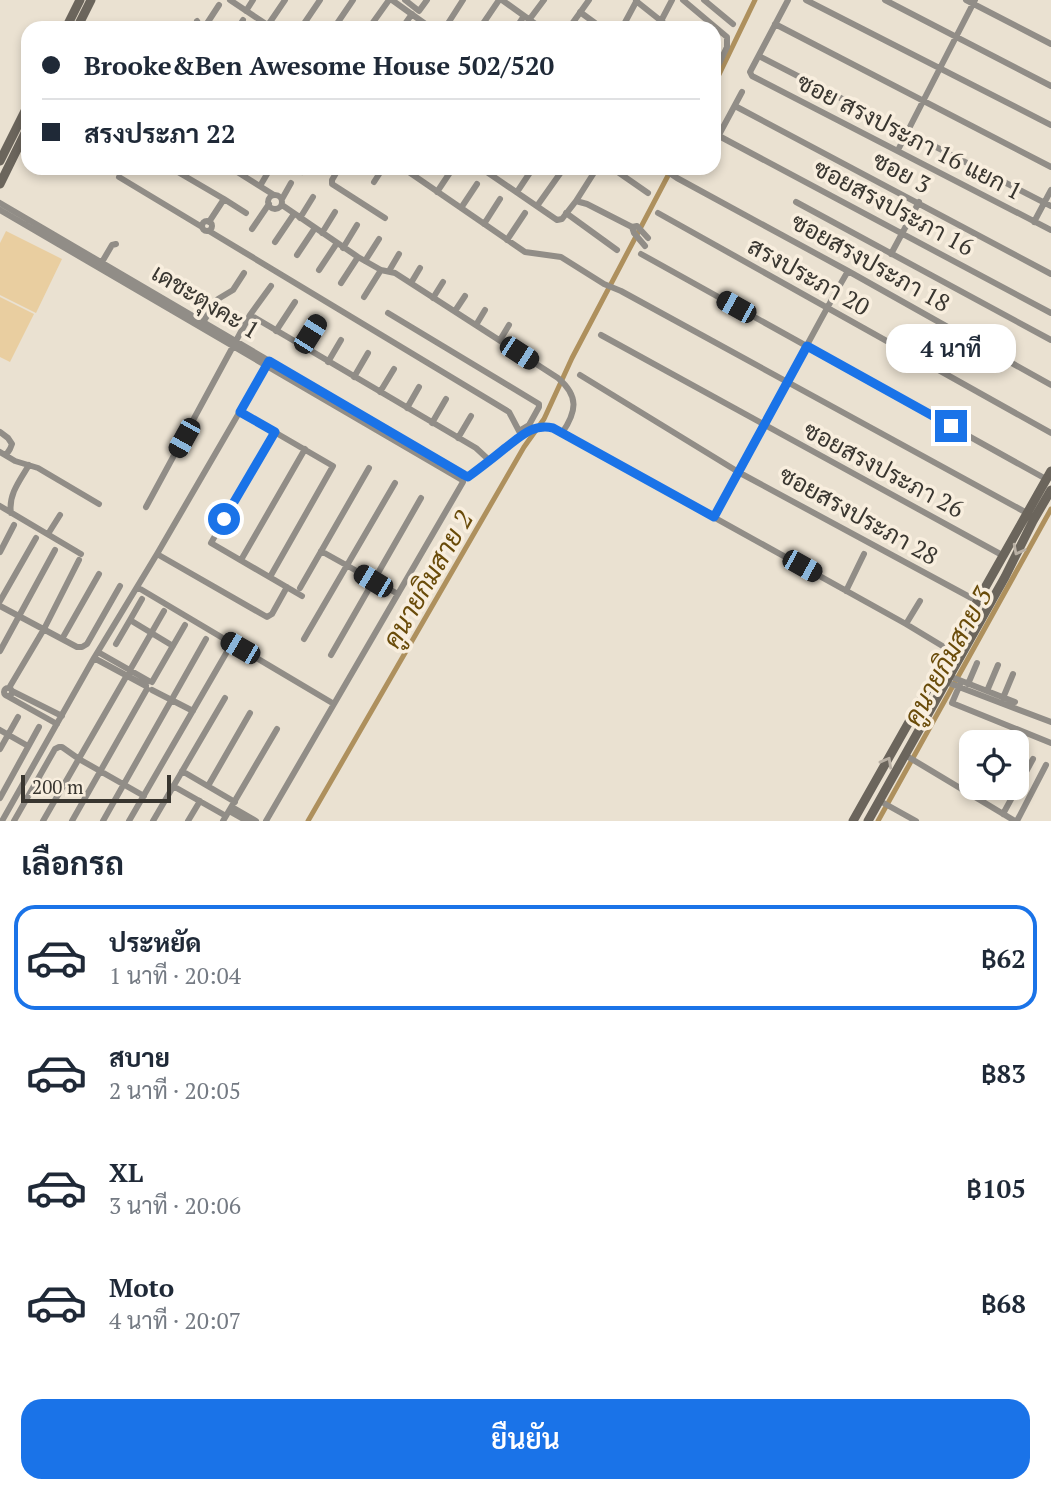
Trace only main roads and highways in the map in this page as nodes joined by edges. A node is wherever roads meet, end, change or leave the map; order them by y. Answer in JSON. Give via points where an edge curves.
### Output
{"nodes":[{"id":1,"x":80,"y":0,"type":"edge"},
{"id":2,"x":91,"y":0,"type":"edge"},
{"id":3,"x":70,"y":21,"type":"edge"},
{"id":4,"x":80,"y":21,"type":"edge"},
{"id":5,"x":21,"y":119,"type":"edge"},
{"id":6,"x":21,"y":141,"type":"edge"},
{"id":7,"x":0,"y":161,"type":"edge"},
{"id":8,"x":0,"y":184,"type":"edge"},
{"id":9,"x":1049,"y":475,"type":"edge"},
{"id":10,"x":1051,"y":490,"type":"edge"},
{"id":11,"x":853,"y":821,"type":"edge"},
{"id":12,"x":868,"y":821,"type":"edge"}],
"edges":[{"from":1,"to":3,"type":"main road"},
{"from":2,"to":4,"type":"main road"},
{"from":5,"to":7,"type":"main road"},
{"from":6,"to":8,"type":"main road"},
{"from":11,"to":9,"type":"main road","one_way":true},
{"from":10,"to":12,"type":"main road","one_way":true,"via":[[956,682],[905,755],[884,803]]}]}
